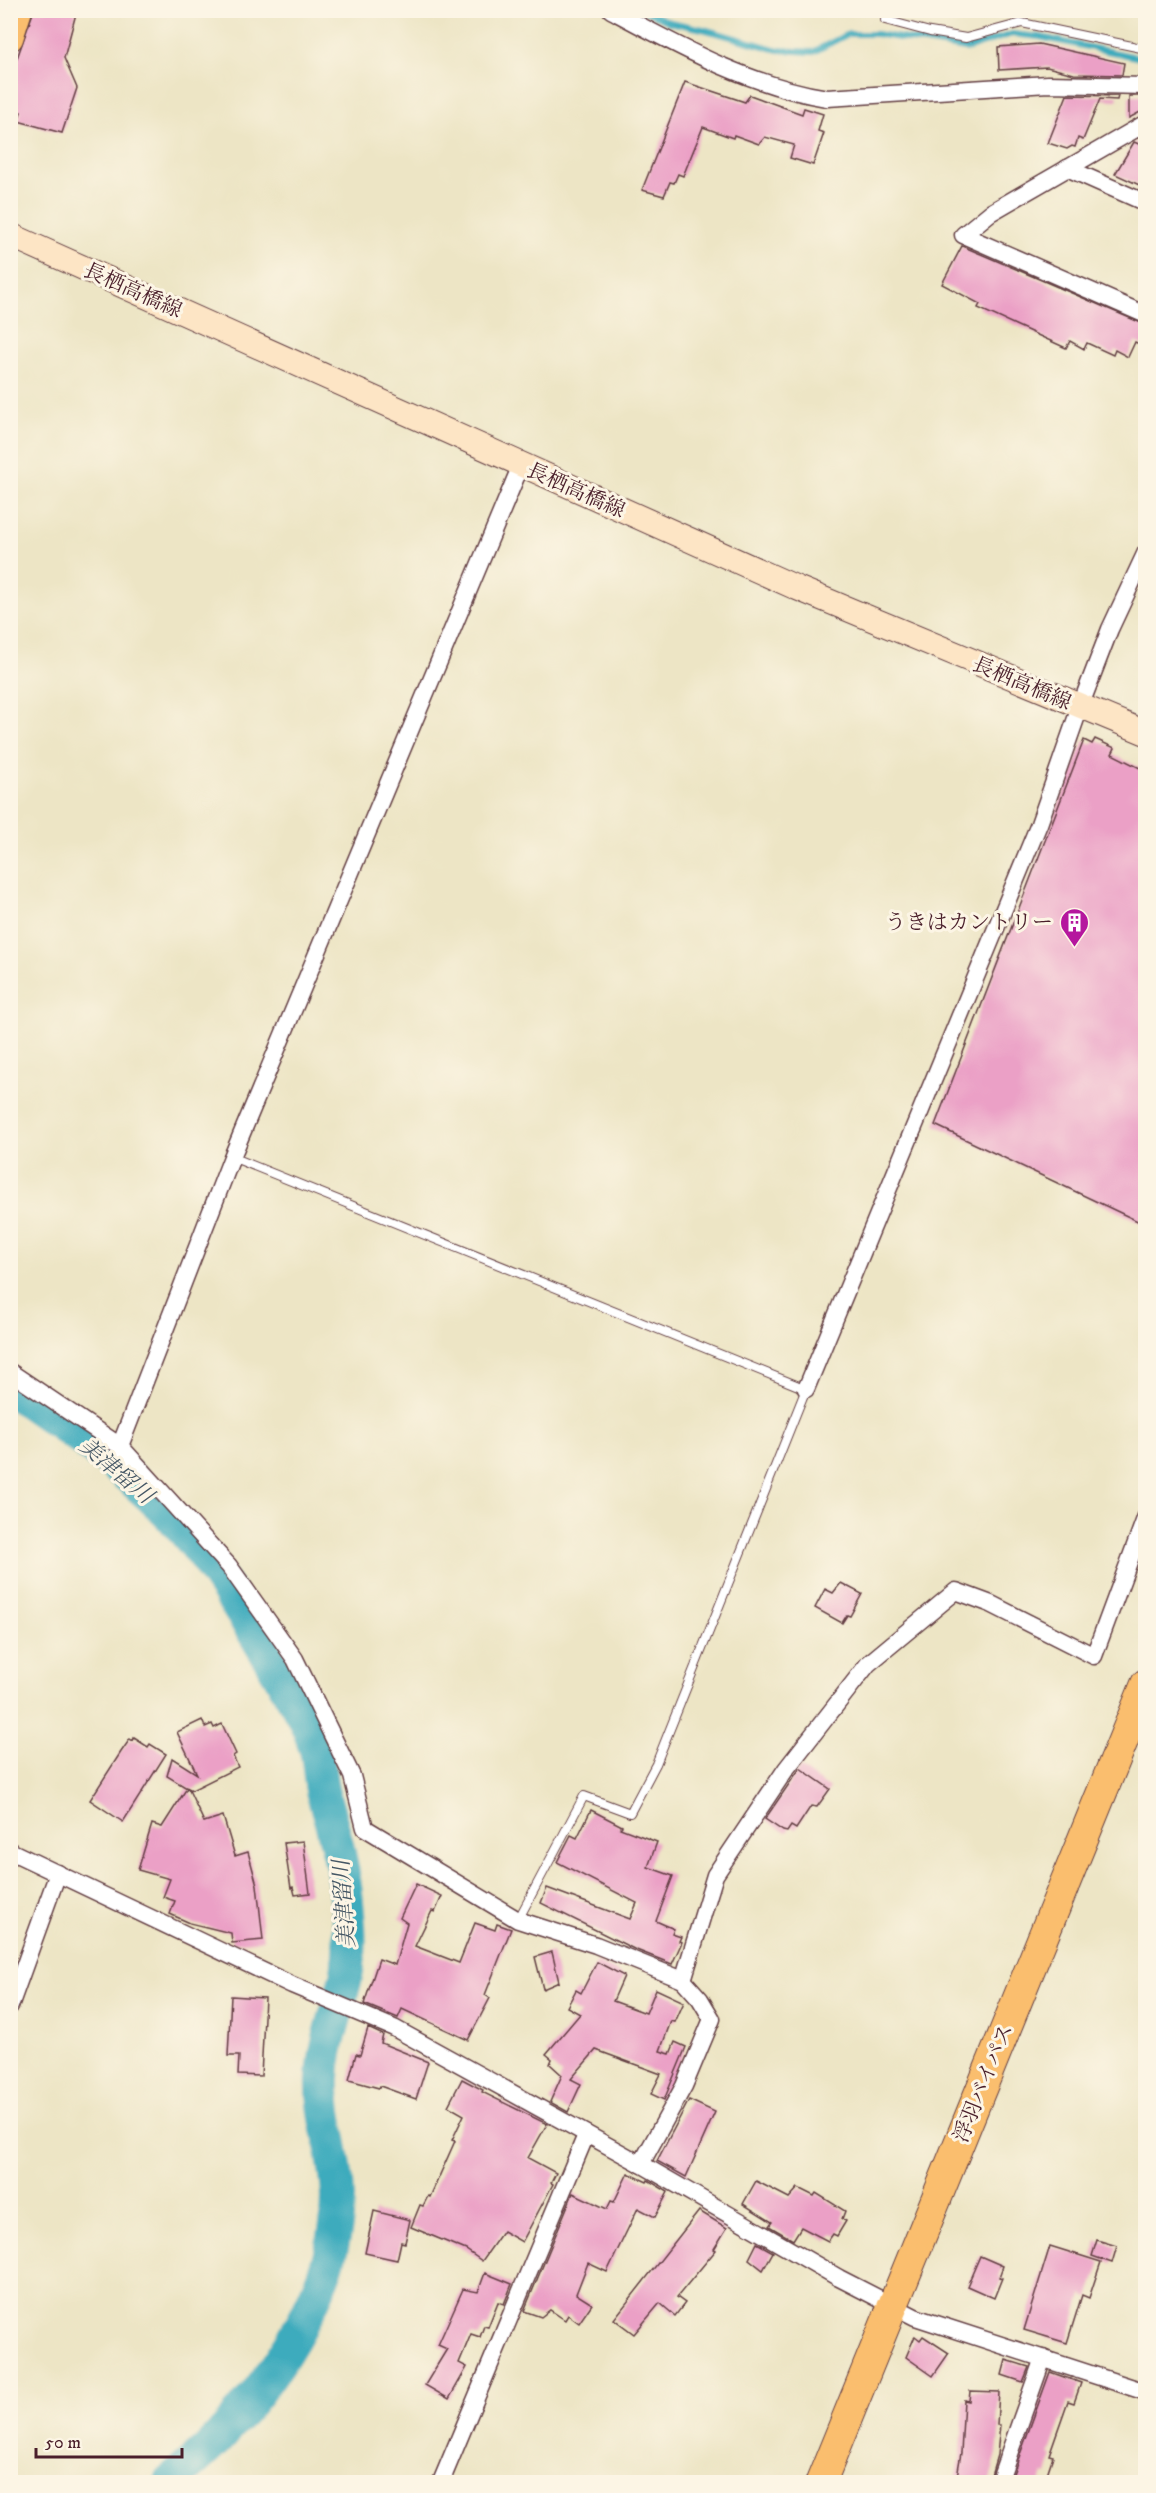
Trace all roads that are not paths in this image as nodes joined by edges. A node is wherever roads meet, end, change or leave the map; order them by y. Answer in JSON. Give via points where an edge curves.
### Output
{"nodes":[{"id":1,"x":19,"y":10,"type":"edge"},
{"id":2,"x":611,"y":10,"type":"edge"},
{"id":3,"x":889,"y":10,"type":"edge"},
{"id":4,"x":10,"y":38,"type":"edge"},
{"id":5,"x":1146,"y":49,"type":"edge"},
{"id":6,"x":1146,"y":86,"type":"edge"},
{"id":7,"x":1146,"y":123,"type":"edge"},
{"id":8,"x":1066,"y":168,"type":"junction"},
{"id":9,"x":1146,"y":203,"type":"edge"},
{"id":10,"x":10,"y":235,"type":"edge"},
{"id":11,"x":1146,"y":315,"type":"edge"},
{"id":12,"x":521,"y":465,"type":"junction"},
{"id":13,"x":1146,"y":552,"type":"edge"},
{"id":14,"x":1080,"y":708,"type":"junction"},
{"id":15,"x":1146,"y":733,"type":"edge"},
{"id":16,"x":232,"y":1157,"type":"junction"},
{"id":17,"x":10,"y":1372,"type":"edge"},
{"id":18,"x":806,"y":1389,"type":"junction"},
{"id":19,"x":120,"y":1446,"type":"junction"},
{"id":20,"x":1146,"y":1516,"type":"edge"},
{"id":21,"x":1146,"y":1684,"type":"edge"},
{"id":22,"x":10,"y":1851,"type":"edge"},
{"id":23,"x":58,"y":1873,"type":"junction"},
{"id":24,"x":518,"y":1920,"type":"junction"},
{"id":25,"x":683,"y":1980,"type":"junction"},
{"id":26,"x":10,"y":2006,"type":"edge"},
{"id":27,"x":586,"y":2135,"type":"junction"},
{"id":28,"x":641,"y":2164,"type":"junction"},
{"id":29,"x":893,"y":2306,"type":"junction"},
{"id":30,"x":1043,"y":2358,"type":"junction"},
{"id":31,"x":1146,"y":2392,"type":"edge"},
{"id":32,"x":441,"y":2482,"type":"edge"},
{"id":33,"x":821,"y":2482,"type":"edge"},
{"id":34,"x":999,"y":2482,"type":"edge"}],
"edges":[{"from":1,"to":4,"type":"main road"},
{"from":2,"to":6,"type":"street","via":[[700,56],[791,92],[827,98],[1048,84]]},
{"from":3,"to":5,"type":"lane","via":[[885,20],[966,38],[1022,23]]},
{"from":7,"to":8,"type":"street"},
{"from":8,"to":9,"type":"street"},
{"from":8,"to":11,"type":"street","via":[[990,213],[963,234]]},
{"from":10,"to":12,"type":"main road","name":"長栖高橋線"},
{"from":12,"to":14,"type":"main road","name":"長栖高橋線"},
{"from":12,"to":16,"type":"street"},
{"from":13,"to":14,"type":"street","via":[[1110,629]]},
{"from":14,"to":15,"type":"main road","name":"長栖高橋線"},
{"from":14,"to":18,"type":"street","via":[[1039,824]]},
{"from":16,"to":18,"type":"lane"},
{"from":16,"to":19,"type":"street"},
{"from":17,"to":19,"type":"street"},
{"from":18,"to":24,"type":"lane","via":[[656,1764],[630,1813],[584,1796]]},
{"from":19,"to":24,"type":"street","via":[[229,1566],[295,1659],[352,1776],[365,1828]]},
{"from":20,"to":25,"type":"street","via":[[1094,1656],[991,1604],[956,1591],[868,1664],[786,1769],[715,1875]]},
{"from":21,"to":29,"type":"highway","name":"浮羽バイパス"},
{"from":22,"to":23,"type":"street"},
{"from":23,"to":26,"type":"street"},
{"from":23,"to":27,"type":"street","via":[[292,1985],[394,2028]]},
{"from":24,"to":25,"type":"street"},
{"from":25,"to":28,"type":"street","via":[[712,2019],[684,2086]]},
{"from":27,"to":28,"type":"street"},
{"from":27,"to":32,"type":"street"},
{"from":28,"to":29,"type":"street"},
{"from":29,"to":30,"type":"street","via":[[915,2317]]},
{"from":29,"to":33,"type":"highway","name":"浮羽バイパス"},
{"from":30,"to":31,"type":"street"},
{"from":30,"to":34,"type":"street"}]}
